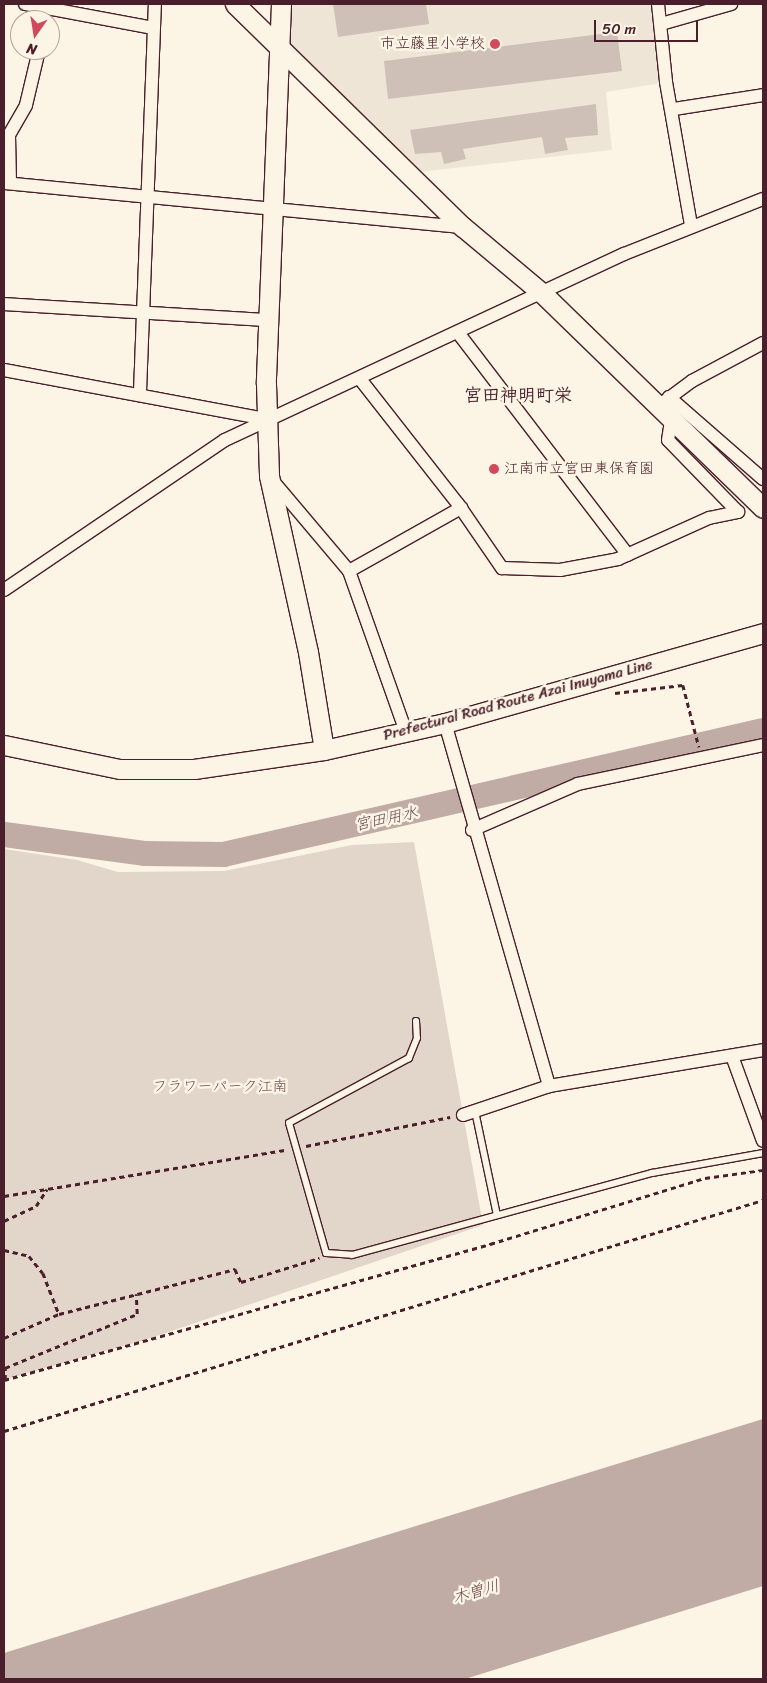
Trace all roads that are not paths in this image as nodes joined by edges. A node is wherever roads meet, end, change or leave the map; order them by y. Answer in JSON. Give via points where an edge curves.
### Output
{"nodes":[{"id":1,"x":25,"y":4,"type":"edge"},
{"id":2,"x":155,"y":4,"type":"edge"},
{"id":3,"x":235,"y":4,"type":"edge"},
{"id":4,"x":281,"y":4,"type":"edge"},
{"id":5,"x":658,"y":4,"type":"edge"},
{"id":6,"x":731,"y":4,"type":"edge"},
{"id":7,"x":38,"y":10,"type":"edge"},
{"id":8,"x":60,"y":16,"type":"edge"},
{"id":9,"x":661,"y":24,"type":"junction"},
{"id":10,"x":153,"y":28,"type":"junction"},
{"id":11,"x":280,"y":46,"type":"junction"},
{"id":12,"x":37,"y":60,"type":"edge"},
{"id":13,"x":763,"y":95,"type":"edge"},
{"id":14,"x":674,"y":108,"type":"junction"},
{"id":15,"x":7,"y":183,"type":"edge"},
{"id":16,"x":146,"y":196,"type":"junction"},
{"id":17,"x":763,"y":199,"type":"edge"},
{"id":18,"x":272,"y":208,"type":"junction"},
{"id":19,"x":691,"y":225,"type":"junction"},
{"id":20,"x":463,"y":227,"type":"junction"},
{"id":21,"x":542,"y":293,"type":"junction"},
{"id":22,"x":4,"y":304,"type":"edge"},
{"id":23,"x":142,"y":312,"type":"junction"},
{"id":24,"x":268,"y":320,"type":"junction"},
{"id":25,"x":459,"y":334,"type":"junction"},
{"id":26,"x":763,"y":342,"type":"edge"},
{"id":27,"x":4,"y":370,"type":"edge"},
{"id":28,"x":360,"y":379,"type":"junction"},
{"id":29,"x":140,"y":392,"type":"junction"},
{"id":30,"x":663,"y":402,"type":"junction"},
{"id":31,"x":267,"y":419,"type":"junction"},
{"id":32,"x":671,"y":420,"type":"junction"},
{"id":33,"x":762,"y":475,"type":"edge"},
{"id":34,"x":269,"y":476,"type":"junction"},
{"id":35,"x":461,"y":508,"type":"junction"},
{"id":36,"x":763,"y":508,"type":"edge"},
{"id":37,"x":628,"y":555,"type":"junction"},
{"id":38,"x":349,"y":571,"type":"junction"},
{"id":39,"x":4,"y":590,"type":"edge"},
{"id":40,"x":763,"y":632,"type":"edge"},
{"id":41,"x":445,"y":723,"type":"junction"},
{"id":42,"x":406,"y":732,"type":"junction"},
{"id":43,"x":4,"y":744,"type":"edge"},
{"id":44,"x":763,"y":745,"type":"edge"},
{"id":45,"x":324,"y":750,"type":"junction"},
{"id":46,"x":472,"y":830,"type":"junction"},
{"id":47,"x":416,"y":1021,"type":"dead end"},
{"id":48,"x":763,"y":1050,"type":"edge"},
{"id":49,"x":732,"y":1056,"type":"junction"},
{"id":50,"x":549,"y":1086,"type":"junction"},
{"id":51,"x":469,"y":1113,"type":"joint"},
{"id":52,"x":763,"y":1141,"type":"edge"},
{"id":53,"x":763,"y":1153,"type":"edge"},
{"id":54,"x":497,"y":1215,"type":"junction"}],
"edges":[{"from":1,"to":7,"type":"street"},
{"from":2,"to":10,"type":"street"},
{"from":3,"to":11,"type":"street"},
{"from":4,"to":11,"type":"street"},
{"from":5,"to":9,"type":"street"},
{"from":6,"to":9,"type":"street"},
{"from":8,"to":10,"type":"street"},
{"from":9,"to":14,"type":"street","via":[[666,82]]},
{"from":10,"to":16,"type":"street"},
{"from":11,"to":18,"type":"street"},
{"from":11,"to":20,"type":"street"},
{"from":12,"to":15,"type":"street","via":[[26,104],[10,135]]},
{"from":13,"to":14,"type":"street"},
{"from":14,"to":19,"type":"street"},
{"from":15,"to":16,"type":"street"},
{"from":16,"to":18,"type":"street"},
{"from":16,"to":23,"type":"street"},
{"from":17,"to":19,"type":"street"},
{"from":18,"to":20,"type":"street"},
{"from":18,"to":24,"type":"street"},
{"from":19,"to":21,"type":"street"},
{"from":20,"to":21,"type":"street"},
{"from":21,"to":25,"type":"street"},
{"from":21,"to":30,"type":"street"},
{"from":22,"to":23,"type":"street"},
{"from":23,"to":24,"type":"street"},
{"from":23,"to":29,"type":"street"},
{"from":24,"to":31,"type":"street"},
{"from":25,"to":28,"type":"street"},
{"from":25,"to":37,"type":"street"},
{"from":26,"to":30,"type":"street"},
{"from":27,"to":29,"type":"street"},
{"from":28,"to":31,"type":"street"},
{"from":28,"to":35,"type":"street"},
{"from":29,"to":31,"type":"street"},
{"from":30,"to":32,"type":"street"},
{"from":30,"to":33,"type":"street"},
{"from":31,"to":34,"type":"street"},
{"from":31,"to":39,"type":"street","via":[[199,456]]},
{"from":32,"to":36,"type":"street"},
{"from":32,"to":37,"type":"street","via":[[668,440],[738,512],[710,518]]},
{"from":34,"to":38,"type":"street"},
{"from":34,"to":45,"type":"street","via":[[308,652]]},
{"from":35,"to":37,"type":"street","via":[[502,568],[560,570]]},
{"from":35,"to":38,"type":"street"},
{"from":38,"to":42,"type":"street"},
{"from":40,"to":41,"type":"street","name":"Prefectural Road Route Azai Inuyama Line"},
{"from":41,"to":42,"type":"street","name":"Prefectural Road Route Azai Inuyama Line"},
{"from":41,"to":46,"type":"street"},
{"from":42,"to":45,"type":"street","name":"Prefectural Road Route Azai Inuyama Line"},
{"from":43,"to":45,"type":"street","name":"Prefectural Road Route Azai Inuyama Line","via":[[154,772]]},
{"from":44,"to":46,"type":"street","via":[[578,784]]},
{"from":46,"to":50,"type":"street"},
{"from":47,"to":54,"type":"lane","via":[[417,1038],[409,1058],[289,1123],[326,1253],[352,1255]]},
{"from":48,"to":49,"type":"street"},
{"from":49,"to":50,"type":"street"},
{"from":49,"to":52,"type":"street"},
{"from":50,"to":51,"type":"street"},
{"from":51,"to":54,"type":"lane"},
{"from":53,"to":54,"type":"lane","via":[[652,1173]]}]}
